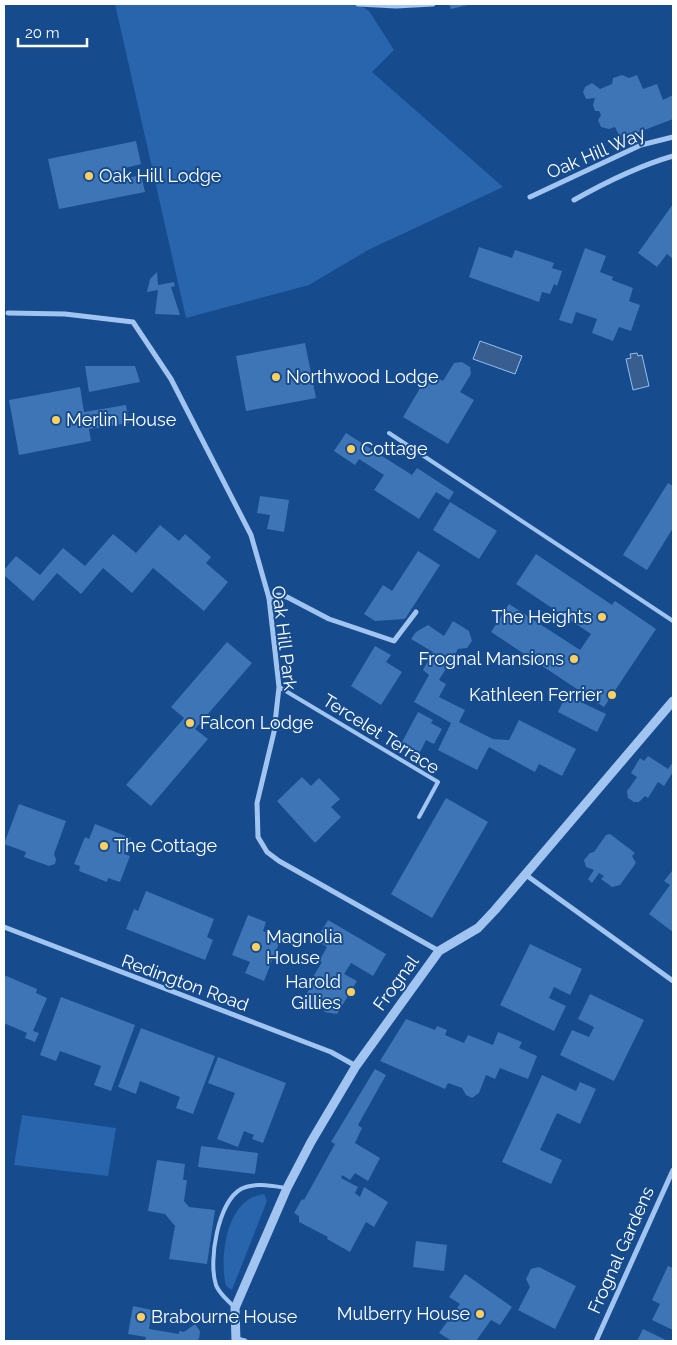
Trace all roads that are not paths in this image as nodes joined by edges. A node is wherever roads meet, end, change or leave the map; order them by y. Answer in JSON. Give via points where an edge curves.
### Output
{"nodes":[{"id":1,"x":358,"y":4,"type":"edge"},
{"id":2,"x":433,"y":4,"type":"edge"},
{"id":3,"x":673,"y":137,"type":"edge"},
{"id":4,"x":673,"y":156,"type":"edge"},
{"id":5,"x":530,"y":197,"type":"dead end"},
{"id":6,"x":574,"y":200,"type":"dead end"},
{"id":7,"x":8,"y":313,"type":"dead end"},
{"id":8,"x":389,"y":433,"type":"dead end"},
{"id":9,"x":269,"y":598,"type":"junction"},
{"id":10,"x":416,"y":612,"type":"dead end"},
{"id":11,"x":673,"y":621,"type":"edge"},
{"id":12,"x":279,"y":687,"type":"junction"},
{"id":13,"x":673,"y":701,"type":"edge"},
{"id":14,"x":419,"y":817,"type":"dead end"},
{"id":15,"x":526,"y":875,"type":"junction"},
{"id":16,"x":4,"y":928,"type":"edge"},
{"id":17,"x":439,"y":952,"type":"junction"},
{"id":18,"x":673,"y":981,"type":"edge"},
{"id":19,"x":356,"y":1066,"type":"junction"},
{"id":20,"x":673,"y":1170,"type":"edge"},
{"id":21,"x":287,"y":1188,"type":"junction"},
{"id":22,"x":235,"y":1308,"type":"junction"},
{"id":23,"x":239,"y":1341,"type":"edge"},
{"id":24,"x":596,"y":1341,"type":"edge"}],
"edges":[{"from":1,"to":2,"type":"street"},
{"from":3,"to":5,"type":"street","name":"Oak Hill Way","via":[[641,145]]},
{"from":4,"to":6,"type":"street","name":"Oak Hill Way","via":[[616,177]]},
{"from":7,"to":9,"type":"street","name":"Oak Hill Park","via":[[65,314],[133,322],[171,379],[251,535]]},
{"from":8,"to":11,"type":"lane"},
{"from":9,"to":10,"type":"street","via":[[287,596],[329,619],[394,641]]},
{"from":9,"to":12,"type":"street","name":"Oak Hill Park"},
{"from":12,"to":14,"type":"lane","name":"Tercelet Terrace","via":[[438,782]]},
{"from":12,"to":17,"type":"street","name":"Oak Hill Park","via":[[274,732],[257,803],[258,837],[267,852]]},
{"from":13,"to":15,"type":"street","name":"Frognal"},
{"from":15,"to":17,"type":"street","name":"Frognal","via":[[478,928]]},
{"from":15,"to":18,"type":"street"},
{"from":16,"to":19,"type":"street","name":"Redington Road","via":[[331,1052]]},
{"from":17,"to":19,"type":"street","name":"Frognal"},
{"from":19,"to":21,"type":"street","name":"Frognal","via":[[310,1142]]},
{"from":20,"to":24,"type":"street","name":"Frognal Gardens"},
{"from":21,"to":22,"type":"street","name":"Frognal"},
{"from":21,"to":22,"type":"lane","via":[[263,1185],[241,1189],[231,1198],[221,1218],[214,1243],[213,1274],[220,1292]]},
{"from":22,"to":23,"type":"street","name":"Frognal"}]}
